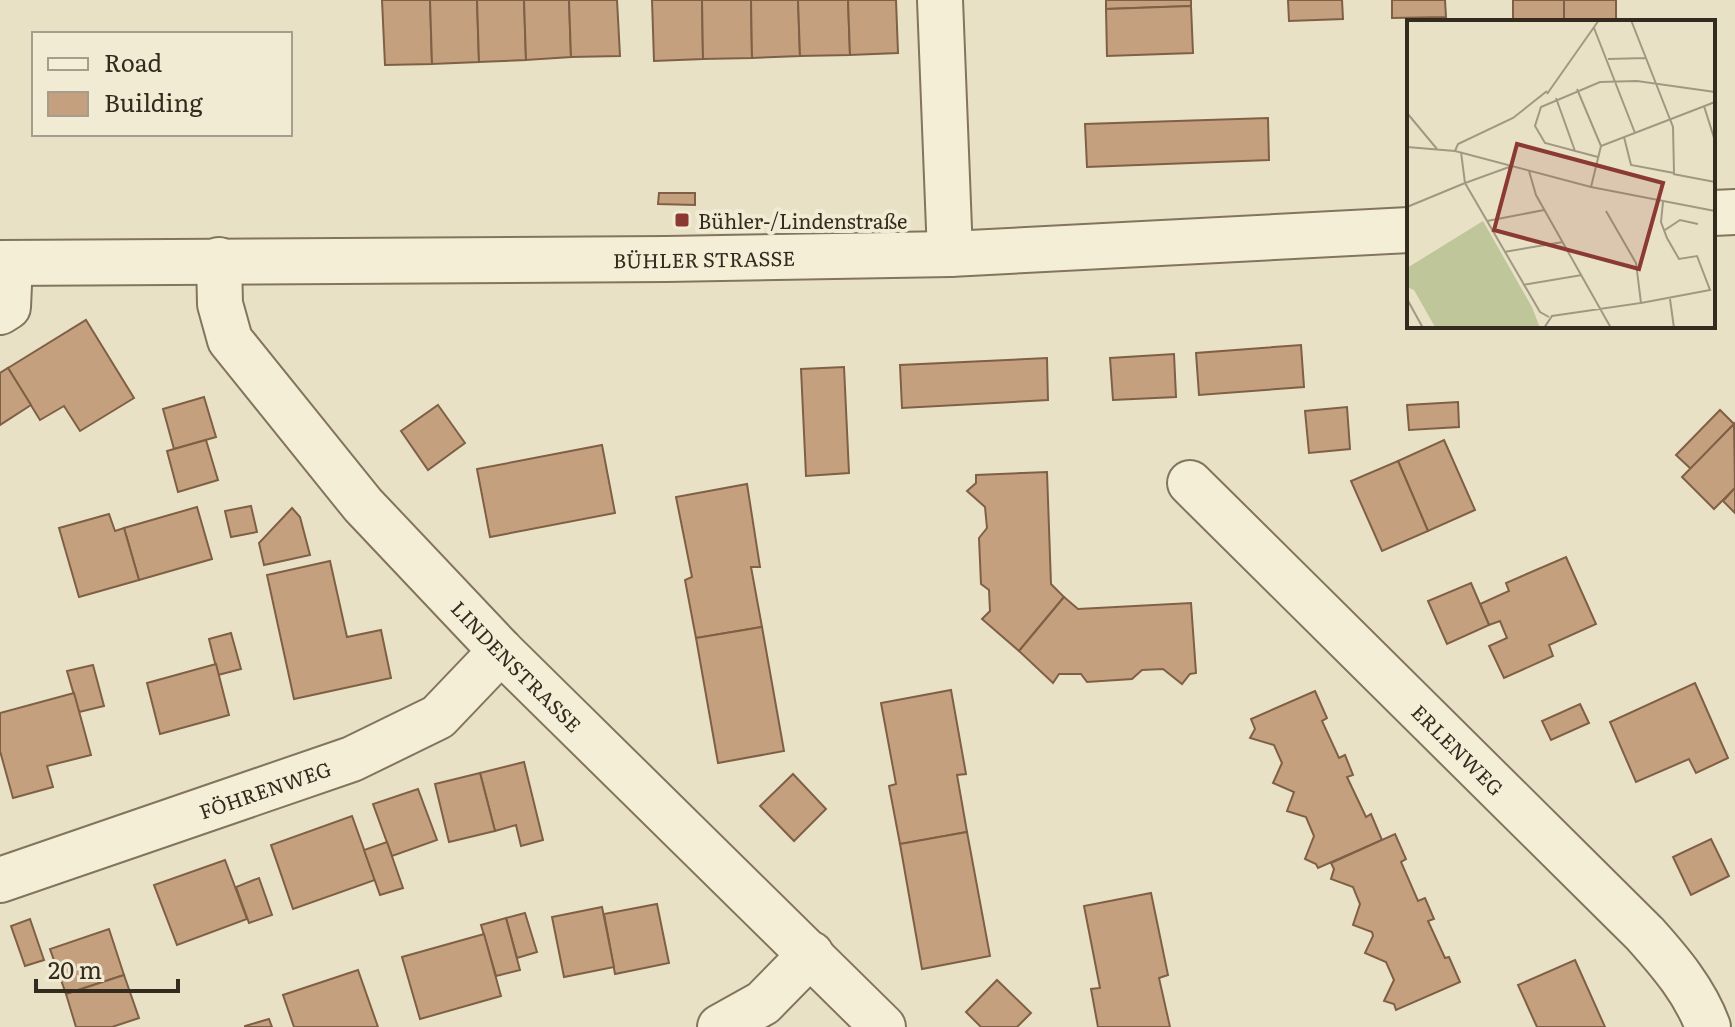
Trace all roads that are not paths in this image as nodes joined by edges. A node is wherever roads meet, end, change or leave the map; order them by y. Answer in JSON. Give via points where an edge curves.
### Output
{"nodes":[{"id":1,"x":940,"y":0,"type":"edge"},
{"id":2,"x":1735,"y":212,"type":"edge"},
{"id":3,"x":1715,"y":213,"type":"edge"},
{"id":4,"x":1407,"y":230,"type":"edge"},
{"id":5,"x":950,"y":254,"type":"junction"},
{"id":6,"x":219,"y":260,"type":"junction"},
{"id":7,"x":5,"y":263,"type":"edge"},
{"id":8,"x":0,"y":312,"type":"edge"},
{"id":9,"x":1190,"y":483,"type":"dead end"},
{"id":10,"x":501,"y":651,"type":"junction"},
{"id":11,"x":0,"y":880,"type":"edge"},
{"id":12,"x":811,"y":954,"type":"junction"},
{"id":13,"x":720,"y":1027,"type":"edge"},
{"id":14,"x":883,"y":1027,"type":"edge"},
{"id":15,"x":1708,"y":1027,"type":"edge"}],
"edges":[{"from":1,"to":5,"type":"street"},
{"from":2,"to":3,"type":"street"},
{"from":4,"to":5,"type":"street","name":"BÜHLER STRASSE"},
{"from":5,"to":6,"type":"street","name":"BÜHLER STRASSE"},
{"from":6,"to":7,"type":"street","name":"BÜHLER STRASSE"},
{"from":6,"to":10,"type":"street","name":"LINDENSTRASSE","via":[[220,304],[230,340],[363,505]]},
{"from":7,"to":8,"type":"street","via":[[8,307]]},
{"from":9,"to":15,"type":"street","name":"ERLENWEG","via":[[1645,934],[1677,970]]},
{"from":10,"to":11,"type":"street","name":"FÖHRENWEG","via":[[438,717],[352,759]]},
{"from":10,"to":12,"type":"street","name":"LINDENSTRASSE"},
{"from":12,"to":13,"type":"street","via":[[763,1003]]},
{"from":12,"to":14,"type":"street","name":"LINDENSTRASSE"}]}
